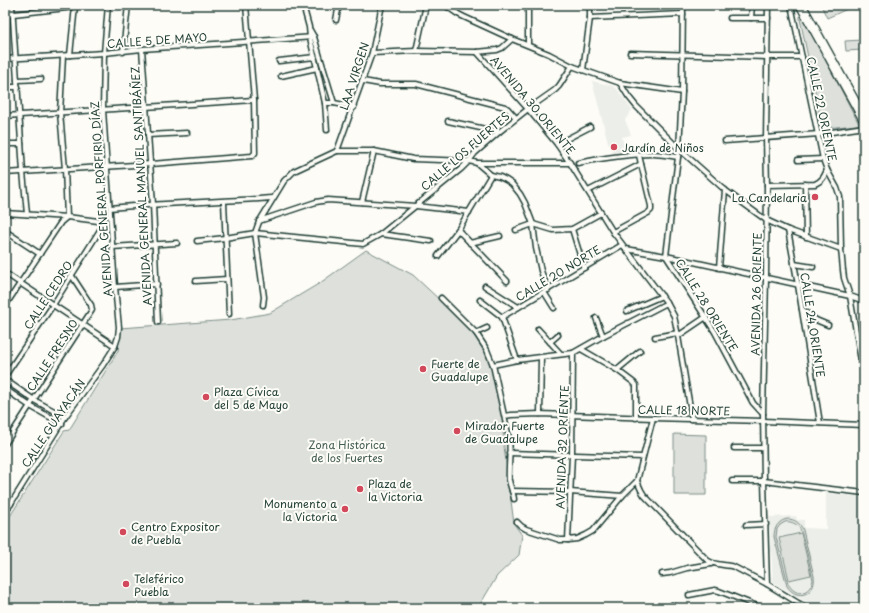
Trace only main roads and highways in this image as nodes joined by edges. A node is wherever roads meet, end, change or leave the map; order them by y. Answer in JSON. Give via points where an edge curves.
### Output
{"nodes":[{"id":1,"x":798,"y":5,"type":"edge"},
{"id":2,"x":804,"y":5,"type":"edge"},
{"id":3,"x":864,"y":114,"type":"edge"},
{"id":4,"x":864,"y":124,"type":"edge"}],
"edges":[{"from":1,"to":4,"type":"main road"},
{"from":2,"to":3,"type":"main road"}]}
